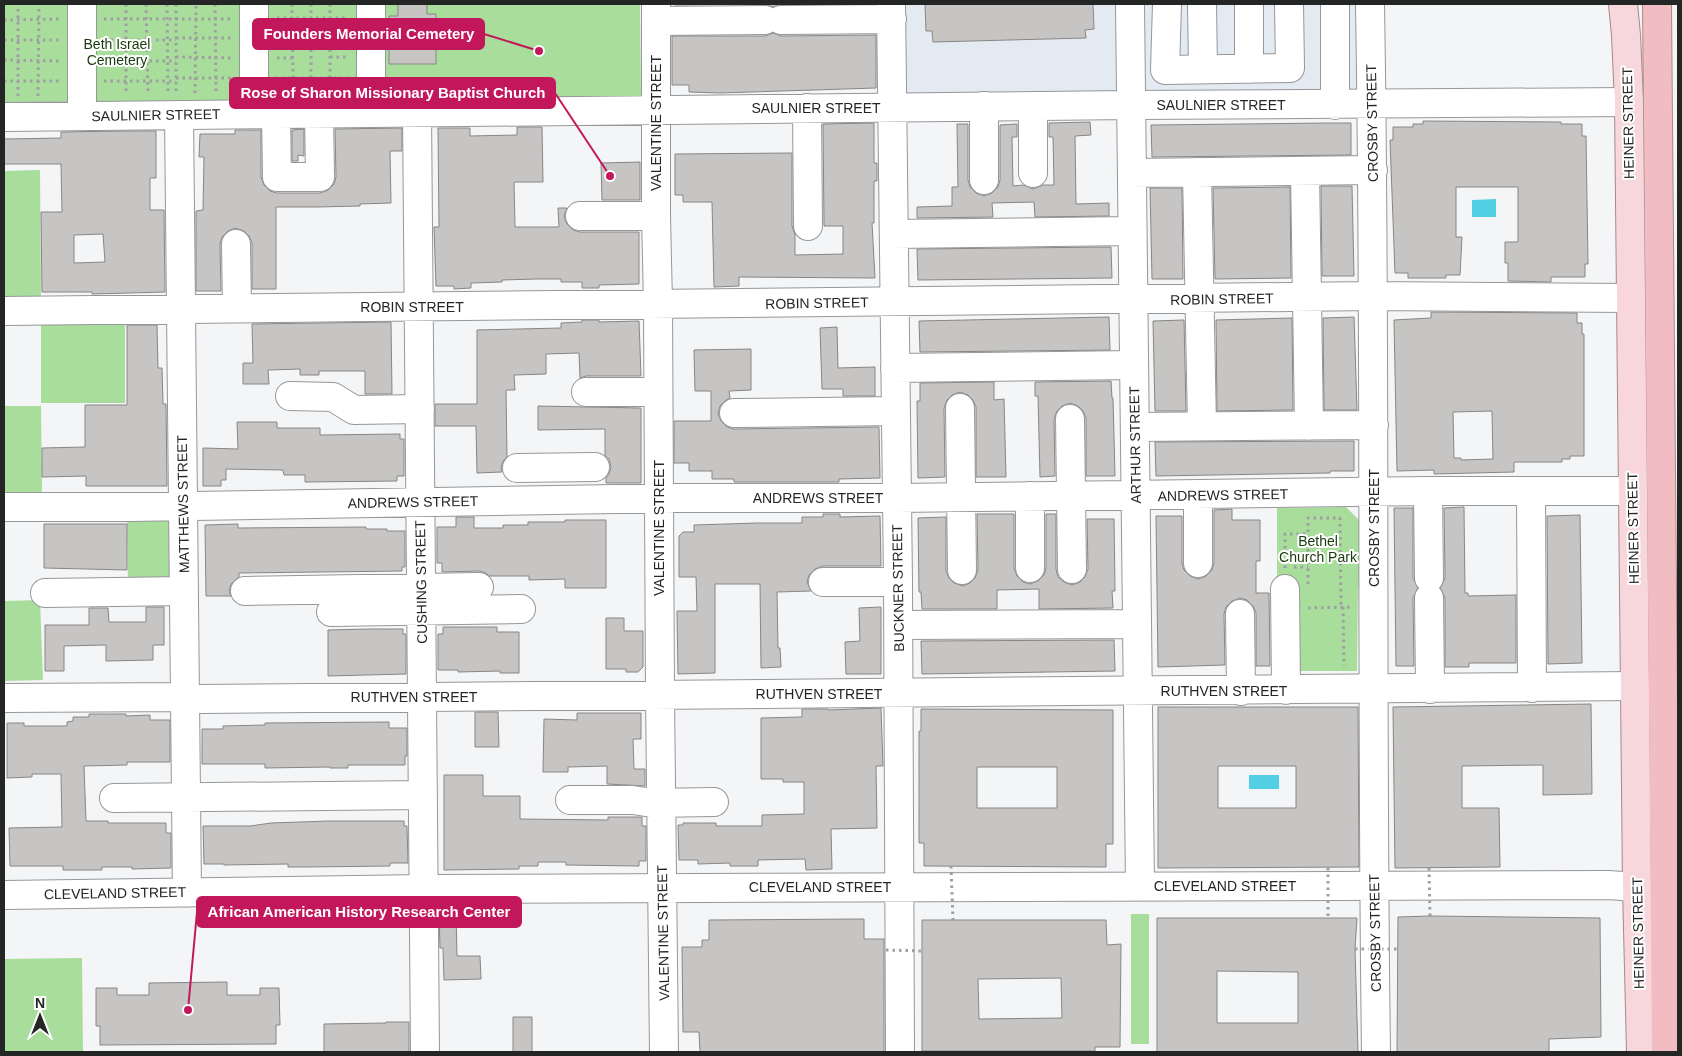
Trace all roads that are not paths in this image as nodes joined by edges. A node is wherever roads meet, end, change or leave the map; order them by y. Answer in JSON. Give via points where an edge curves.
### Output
{"nodes":[{"id":1,"x":1130,"y":4,"type":"edge"},
{"id":2,"x":1167,"y":4,"type":"edge"},
{"id":3,"x":1202,"y":4,"type":"edge"},
{"id":4,"x":1248,"y":4,"type":"edge"},
{"id":5,"x":1290,"y":4,"type":"edge"},
{"id":6,"x":1335,"y":4,"type":"edge"},
{"id":7,"x":1370,"y":4,"type":"edge"},
{"id":8,"x":1622,"y":4,"type":"edge"},
{"id":9,"x":1657,"y":4,"type":"edge"},
{"id":10,"x":360,"y":11,"type":"edge"},
{"id":11,"x":82,"y":12,"type":"edge"},
{"id":12,"x":656,"y":12,"type":"edge"},
{"id":13,"x":892,"y":12,"type":"edge"},
{"id":14,"x":254,"y":39,"type":"edge"},
{"id":15,"x":1203,"y":69,"type":"junction"},
{"id":16,"x":1248,"y":69,"type":"junction"},
{"id":17,"x":320,"y":101,"type":"junction"},
{"id":18,"x":180,"y":102,"type":"junction"},
{"id":19,"x":1629,"y":102,"type":"junction"},
{"id":20,"x":1131,"y":105,"type":"junction"},
{"id":21,"x":1335,"y":105,"type":"junction"},
{"id":22,"x":1372,"y":105,"type":"junction"},
{"id":23,"x":984,"y":106,"type":"junction"},
{"id":24,"x":1033,"y":106,"type":"junction"},
{"id":25,"x":893,"y":107,"type":"junction"},
{"id":26,"x":11,"y":108,"type":"edge"},
{"id":27,"x":807,"y":108,"type":"junction"},
{"id":28,"x":655,"y":109,"type":"junction"},
{"id":29,"x":417,"y":111,"type":"junction"},
{"id":30,"x":371,"y":112,"type":"junction"},
{"id":31,"x":265,"y":114,"type":"junction"},
{"id":32,"x":82,"y":116,"type":"junction"},
{"id":33,"x":1373,"y":170,"type":"junction"},
{"id":34,"x":1305,"y":171,"type":"junction"},
{"id":35,"x":1197,"y":172,"type":"junction"},
{"id":36,"x":1033,"y":173,"type":"dead end"},
{"id":37,"x":1132,"y":173,"type":"junction"},
{"id":38,"x":984,"y":180,"type":"dead end"},
{"id":39,"x":580,"y":216,"type":"dead end"},
{"id":40,"x":656,"y":216,"type":"junction"},
{"id":41,"x":808,"y":226,"type":"dead end"},
{"id":42,"x":1132,"y":231,"type":"junction"},
{"id":43,"x":894,"y":234,"type":"junction"},
{"id":44,"x":236,"y":244,"type":"dead end"},
{"id":45,"x":1373,"y":296,"type":"junction"},
{"id":46,"x":1307,"y":298,"type":"junction"},
{"id":47,"x":1631,"y":298,"type":"junction"},
{"id":48,"x":1200,"y":299,"type":"junction"},
{"id":49,"x":1133,"y":300,"type":"junction"},
{"id":50,"x":895,"y":302,"type":"junction"},
{"id":51,"x":658,"y":304,"type":"junction"},
{"id":52,"x":419,"y":307,"type":"junction"},
{"id":53,"x":237,"y":308,"type":"junction"},
{"id":54,"x":180,"y":309,"type":"junction"},
{"id":55,"x":4,"y":311,"type":"edge"},
{"id":56,"x":1134,"y":365,"type":"junction"},
{"id":57,"x":895,"y":368,"type":"junction"},
{"id":58,"x":586,"y":392,"type":"dead end"},
{"id":59,"x":658,"y":392,"type":"junction"},
{"id":60,"x":290,"y":396,"type":"dead end"},
{"id":61,"x":960,"y":408,"type":"dead end"},
{"id":62,"x":420,"y":409,"type":"junction"},
{"id":63,"x":896,"y":411,"type":"junction"},
{"id":64,"x":734,"y":413,"type":"dead end"},
{"id":65,"x":1070,"y":419,"type":"dead end"},
{"id":66,"x":1374,"y":425,"type":"junction"},
{"id":67,"x":1202,"y":426,"type":"junction"},
{"id":68,"x":1309,"y":426,"type":"junction"},
{"id":69,"x":1135,"y":427,"type":"junction"},
{"id":70,"x":595,"y":467,"type":"dead end"},
{"id":71,"x":1662,"y":473,"type":"junction"},
{"id":72,"x":1428,"y":491,"type":"junction"},
{"id":73,"x":1531,"y":491,"type":"junction"},
{"id":74,"x":1633,"y":491,"type":"junction"},
{"id":75,"x":1374,"y":493,"type":"junction"},
{"id":76,"x":1198,"y":495,"type":"junction"},
{"id":77,"x":1030,"y":496,"type":"junction"},
{"id":78,"x":1072,"y":496,"type":"junction"},
{"id":79,"x":1136,"y":496,"type":"junction"},
{"id":80,"x":961,"y":497,"type":"junction"},
{"id":81,"x":658,"y":498,"type":"junction"},
{"id":82,"x":897,"y":498,"type":"junction"},
{"id":83,"x":517,"y":500,"type":"junction"},
{"id":84,"x":420,"y":502,"type":"junction"},
{"id":85,"x":183,"y":506,"type":"junction"},
{"id":86,"x":4,"y":507,"type":"edge"},
{"id":87,"x":1198,"y":563,"type":"dead end"},
{"id":88,"x":1030,"y":568,"type":"dead end"},
{"id":89,"x":1072,"y":569,"type":"dead end"},
{"id":90,"x":962,"y":570,"type":"dead end"},
{"id":91,"x":823,"y":582,"type":"dead end"},
{"id":92,"x":898,"y":582,"type":"junction"},
{"id":93,"x":1678,"y":586,"type":"edge"},
{"id":94,"x":480,"y":587,"type":"dead end"},
{"id":95,"x":1297,"y":588,"type":"road end"},
{"id":96,"x":184,"y":591,"type":"junction"},
{"id":97,"x":246,"y":591,"type":"dead end"},
{"id":98,"x":45,"y":593,"type":"dead end"},
{"id":99,"x":421,"y":600,"type":"junction"},
{"id":100,"x":521,"y":609,"type":"dead end"},
{"id":101,"x":332,"y":612,"type":"dead end"},
{"id":102,"x":1240,"y":614,"type":"dead end"},
{"id":103,"x":1137,"y":624,"type":"junction"},
{"id":104,"x":898,"y":625,"type":"junction"},
{"id":105,"x":1635,"y":686,"type":"junction"},
{"id":106,"x":1532,"y":688,"type":"junction"},
{"id":107,"x":1430,"y":689,"type":"junction"},
{"id":108,"x":1286,"y":690,"type":"junction"},
{"id":109,"x":1374,"y":690,"type":"junction"},
{"id":110,"x":1241,"y":691,"type":"junction"},
{"id":111,"x":1138,"y":692,"type":"junction"},
{"id":112,"x":899,"y":693,"type":"junction"},
{"id":113,"x":660,"y":695,"type":"junction"},
{"id":114,"x":185,"y":696,"type":"junction"},
{"id":115,"x":422,"y":697,"type":"junction"},
{"id":116,"x":4,"y":698,"type":"edge"},
{"id":117,"x":423,"y":795,"type":"junction"},
{"id":118,"x":114,"y":798,"type":"dead end"},
{"id":119,"x":186,"y":798,"type":"junction"},
{"id":120,"x":570,"y":800,"type":"dead end"},
{"id":121,"x":714,"y":802,"type":"dead end"},
{"id":122,"x":661,"y":803,"type":"junction"},
{"id":123,"x":899,"y":886,"type":"junction"},
{"id":124,"x":1140,"y":886,"type":"junction"},
{"id":125,"x":1374,"y":886,"type":"junction"},
{"id":126,"x":1637,"y":887,"type":"junction"},
{"id":127,"x":662,"y":888,"type":"junction"},
{"id":128,"x":424,"y":889,"type":"junction"},
{"id":129,"x":187,"y":893,"type":"junction"},
{"id":130,"x":4,"y":895,"type":"edge"},
{"id":131,"x":425,"y":1052,"type":"edge"},
{"id":132,"x":664,"y":1052,"type":"edge"},
{"id":133,"x":900,"y":1052,"type":"edge"},
{"id":134,"x":1376,"y":1052,"type":"edge"},
{"id":135,"x":1641,"y":1052,"type":"edge"},
{"id":136,"x":1666,"y":1052,"type":"edge"}],
"edges":[{"from":1,"to":20,"type":"street","name":"ARTHUR STREET"},
{"from":2,"to":15,"type":"street","via":[[1166,70]]},
{"from":3,"to":15,"type":"street"},
{"from":4,"to":16,"type":"street"},
{"from":5,"to":16,"type":"street","via":[[1290,68]]},
{"from":6,"to":21,"type":"street"},
{"from":7,"to":22,"type":"street","name":"CROSBY STREET"},
{"from":8,"to":19,"type":"main road","name":"HEINER STREET"},
{"from":9,"to":71,"type":"highway"},
{"from":10,"to":30,"type":"street"},
{"from":11,"to":32,"type":"street"},
{"from":12,"to":13,"type":"street","via":[[773,20]]},
{"from":12,"to":28,"type":"street","name":"VALENTINE STREET"},
{"from":13,"to":25,"type":"street","name":"BUCKNER STREET"},
{"from":14,"to":31,"type":"street"},
{"from":15,"to":16,"type":"street"},
{"from":17,"to":30,"type":"street","name":"SAULNIER STREET"},
{"from":17,"to":31,"type":"street","name":"SAULNIER STREET"},
{"from":17,"to":31,"type":"street","via":[[320,177],[277,177]]},
{"from":18,"to":31,"type":"street","name":"SAULNIER STREET"},
{"from":18,"to":32,"type":"street","name":"SAULNIER STREET"},
{"from":18,"to":54,"type":"street","name":"MATTHEWS STREET"},
{"from":19,"to":22,"type":"street","name":"SAULNIER STREET"},
{"from":19,"to":47,"type":"main road","name":"HEINER STREET"},
{"from":20,"to":21,"type":"street","name":"SAULNIER STREET"},
{"from":20,"to":24,"type":"street","name":"SAULNIER STREET"},
{"from":20,"to":37,"type":"street","name":"ARTHUR STREET"},
{"from":21,"to":22,"type":"street","name":"SAULNIER STREET"},
{"from":22,"to":33,"type":"street","name":"CROSBY STREET"},
{"from":23,"to":24,"type":"street","name":"SAULNIER STREET"},
{"from":23,"to":25,"type":"street","name":"SAULNIER STREET"},
{"from":23,"to":38,"type":"street"},
{"from":24,"to":36,"type":"street"},
{"from":25,"to":27,"type":"street","name":"SAULNIER STREET"},
{"from":25,"to":43,"type":"street","name":"BUCKNER STREET"},
{"from":26,"to":32,"type":"street","name":"SAULNIER STREET"},
{"from":27,"to":28,"type":"street","name":"SAULNIER STREET"},
{"from":27,"to":41,"type":"street"},
{"from":28,"to":29,"type":"street","name":"SAULNIER STREET"},
{"from":28,"to":40,"type":"street","name":"VALENTINE STREET"},
{"from":29,"to":30,"type":"street","name":"SAULNIER STREET"},
{"from":29,"to":52,"type":"street","name":"CUSHING STREET"},
{"from":33,"to":34,"type":"street"},
{"from":33,"to":45,"type":"street","name":"CROSBY STREET"},
{"from":34,"to":35,"type":"street"},
{"from":34,"to":46,"type":"street"},
{"from":35,"to":37,"type":"street"},
{"from":35,"to":48,"type":"street"},
{"from":37,"to":42,"type":"street","name":"ARTHUR STREET"},
{"from":39,"to":40,"type":"street"},
{"from":40,"to":51,"type":"street","name":"VALENTINE STREET"},
{"from":42,"to":43,"type":"street"},
{"from":42,"to":49,"type":"street","name":"ARTHUR STREET"},
{"from":43,"to":50,"type":"street","name":"BUCKNER STREET"},
{"from":44,"to":53,"type":"street"},
{"from":45,"to":46,"type":"street","name":"ROBIN STREET"},
{"from":45,"to":47,"type":"street","name":"ROBIN STREET"},
{"from":45,"to":66,"type":"street","name":"CROSBY STREET"},
{"from":46,"to":48,"type":"street","name":"ROBIN STREET"},
{"from":46,"to":68,"type":"street"},
{"from":47,"to":74,"type":"main road","name":"HEINER STREET"},
{"from":48,"to":49,"type":"street","name":"ROBIN STREET"},
{"from":48,"to":67,"type":"street"},
{"from":49,"to":50,"type":"street","name":"ROBIN STREET"},
{"from":49,"to":56,"type":"street","name":"ARTHUR STREET"},
{"from":50,"to":51,"type":"street","name":"ROBIN STREET"},
{"from":50,"to":57,"type":"street","name":"BUCKNER STREET"},
{"from":51,"to":52,"type":"street","name":"ROBIN STREET"},
{"from":51,"to":59,"type":"street","name":"VALENTINE STREET"},
{"from":52,"to":53,"type":"street","name":"ROBIN STREET"},
{"from":52,"to":62,"type":"street","name":"CUSHING STREET"},
{"from":53,"to":54,"type":"street","name":"ROBIN STREET"},
{"from":54,"to":55,"type":"street","name":"ROBIN STREET"},
{"from":54,"to":85,"type":"street","name":"MATTHEWS STREET"},
{"from":56,"to":57,"type":"street"},
{"from":56,"to":69,"type":"street","name":"ARTHUR STREET"},
{"from":57,"to":63,"type":"street","name":"BUCKNER STREET"},
{"from":58,"to":59,"type":"street"},
{"from":59,"to":81,"type":"street","name":"VALENTINE STREET"},
{"from":60,"to":62,"type":"street","via":[[333,396],[354,410]]},
{"from":61,"to":80,"type":"street"},
{"from":62,"to":84,"type":"street","name":"CUSHING STREET"},
{"from":63,"to":64,"type":"street"},
{"from":63,"to":82,"type":"street","name":"BUCKNER STREET"},
{"from":65,"to":78,"type":"street"},
{"from":66,"to":68,"type":"street"},
{"from":66,"to":75,"type":"street","name":"CROSBY STREET"},
{"from":67,"to":68,"type":"street"},
{"from":67,"to":69,"type":"street"},
{"from":69,"to":79,"type":"street","name":"ARTHUR STREET"},
{"from":70,"to":83,"type":"street","via":[[516,457]]},
{"from":71,"to":93,"type":"highway"},
{"from":71,"to":136,"type":"highway"},
{"from":72,"to":73,"type":"street","name":"ANDREWS STREET"},
{"from":72,"to":75,"type":"street","name":"ANDREWS STREET"},
{"from":72,"to":107,"type":"street"},
{"from":73,"to":74,"type":"street","name":"ANDREWS STREET"},
{"from":73,"to":106,"type":"street"},
{"from":74,"to":105,"type":"main road","name":"HEINER STREET"},
{"from":75,"to":76,"type":"street","name":"ANDREWS STREET"},
{"from":75,"to":109,"type":"street","name":"CROSBY STREET"},
{"from":76,"to":79,"type":"street","name":"ANDREWS STREET"},
{"from":76,"to":87,"type":"street"},
{"from":77,"to":78,"type":"street","name":"ANDREWS STREET"},
{"from":77,"to":80,"type":"street","name":"ANDREWS STREET"},
{"from":77,"to":88,"type":"street"},
{"from":78,"to":79,"type":"street","name":"ANDREWS STREET"},
{"from":78,"to":89,"type":"street"},
{"from":79,"to":103,"type":"street","name":"ARTHUR STREET"},
{"from":80,"to":82,"type":"street","name":"ANDREWS STREET"},
{"from":80,"to":90,"type":"street"},
{"from":81,"to":82,"type":"street","name":"ANDREWS STREET"},
{"from":81,"to":83,"type":"street","name":"ANDREWS STREET"},
{"from":81,"to":113,"type":"street","name":"VALENTINE STREET"},
{"from":82,"to":92,"type":"street","name":"BUCKNER STREET"},
{"from":83,"to":84,"type":"street","name":"ANDREWS STREET"},
{"from":84,"to":85,"type":"street","name":"ANDREWS STREET"},
{"from":84,"to":99,"type":"street","name":"CUSHING STREET"},
{"from":85,"to":86,"type":"street","name":"ANDREWS STREET"},
{"from":85,"to":96,"type":"street","name":"MATTHEWS STREET"},
{"from":91,"to":92,"type":"street"},
{"from":92,"to":104,"type":"street","name":"BUCKNER STREET"},
{"from":94,"to":99,"type":"street"},
{"from":95,"to":108,"type":"street"},
{"from":96,"to":98,"type":"street"},
{"from":96,"to":114,"type":"street","name":"MATTHEWS STREET"},
{"from":97,"to":99,"type":"street"},
{"from":99,"to":100,"type":"street"},
{"from":99,"to":101,"type":"street"},
{"from":99,"to":115,"type":"street","name":"CUSHING STREET"},
{"from":102,"to":110,"type":"street"},
{"from":103,"to":104,"type":"street"},
{"from":103,"to":111,"type":"street","name":"ARTHUR STREET"},
{"from":104,"to":112,"type":"street","name":"BUCKNER STREET"},
{"from":105,"to":106,"type":"street","name":"RUTHVEN STREET"},
{"from":105,"to":126,"type":"main road","name":"HEINER STREET"},
{"from":106,"to":107,"type":"street","name":"RUTHVEN STREET"},
{"from":107,"to":109,"type":"street","name":"RUTHVEN STREET"},
{"from":108,"to":109,"type":"street","name":"RUTHVEN STREET"},
{"from":108,"to":110,"type":"street","name":"RUTHVEN STREET"},
{"from":109,"to":125,"type":"street","name":"CROSBY STREET"},
{"from":110,"to":111,"type":"street","name":"RUTHVEN STREET"},
{"from":111,"to":112,"type":"street","name":"RUTHVEN STREET"},
{"from":111,"to":124,"type":"street","name":"ARTHUR STREET"},
{"from":112,"to":113,"type":"street","name":"RUTHVEN STREET"},
{"from":112,"to":123,"type":"street","name":"BUCKNER STREET"},
{"from":113,"to":115,"type":"street","name":"RUTHVEN STREET"},
{"from":113,"to":122,"type":"street","name":"VALENTINE STREET"},
{"from":114,"to":115,"type":"street","name":"RUTHVEN STREET","via":[[199,699]]},
{"from":114,"to":116,"type":"street","name":"RUTHVEN STREET"},
{"from":114,"to":119,"type":"street","name":"MATTHEWS STREET"},
{"from":115,"to":117,"type":"street","name":"CUSHING STREET"},
{"from":117,"to":119,"type":"street"},
{"from":117,"to":128,"type":"street","name":"CUSHING STREET"},
{"from":118,"to":119,"type":"street"},
{"from":119,"to":129,"type":"street","name":"MATTHEWS STREET"},
{"from":120,"to":122,"type":"street"},
{"from":121,"to":122,"type":"street"},
{"from":122,"to":127,"type":"street","name":"VALENTINE STREET"},
{"from":123,"to":124,"type":"street","name":"CLEVELAND STREET"},
{"from":123,"to":127,"type":"street","name":"CLEVELAND STREET"},
{"from":123,"to":133,"type":"street","name":"BUCKNER STREET"},
{"from":124,"to":125,"type":"street","name":"CLEVELAND STREET"},
{"from":125,"to":126,"type":"street","name":"CLEVELAND STREET"},
{"from":125,"to":134,"type":"street","name":"CROSBY STREET"},
{"from":126,"to":135,"type":"main road","name":"HEINER STREET"},
{"from":127,"to":128,"type":"street","name":"CLEVELAND STREET"},
{"from":127,"to":132,"type":"street","name":"VALENTINE STREET"},
{"from":128,"to":129,"type":"street","name":"CLEVELAND STREET"},
{"from":128,"to":131,"type":"street","name":"CUSHING STREET"},
{"from":129,"to":130,"type":"street","name":"CLEVELAND STREET"}]}
